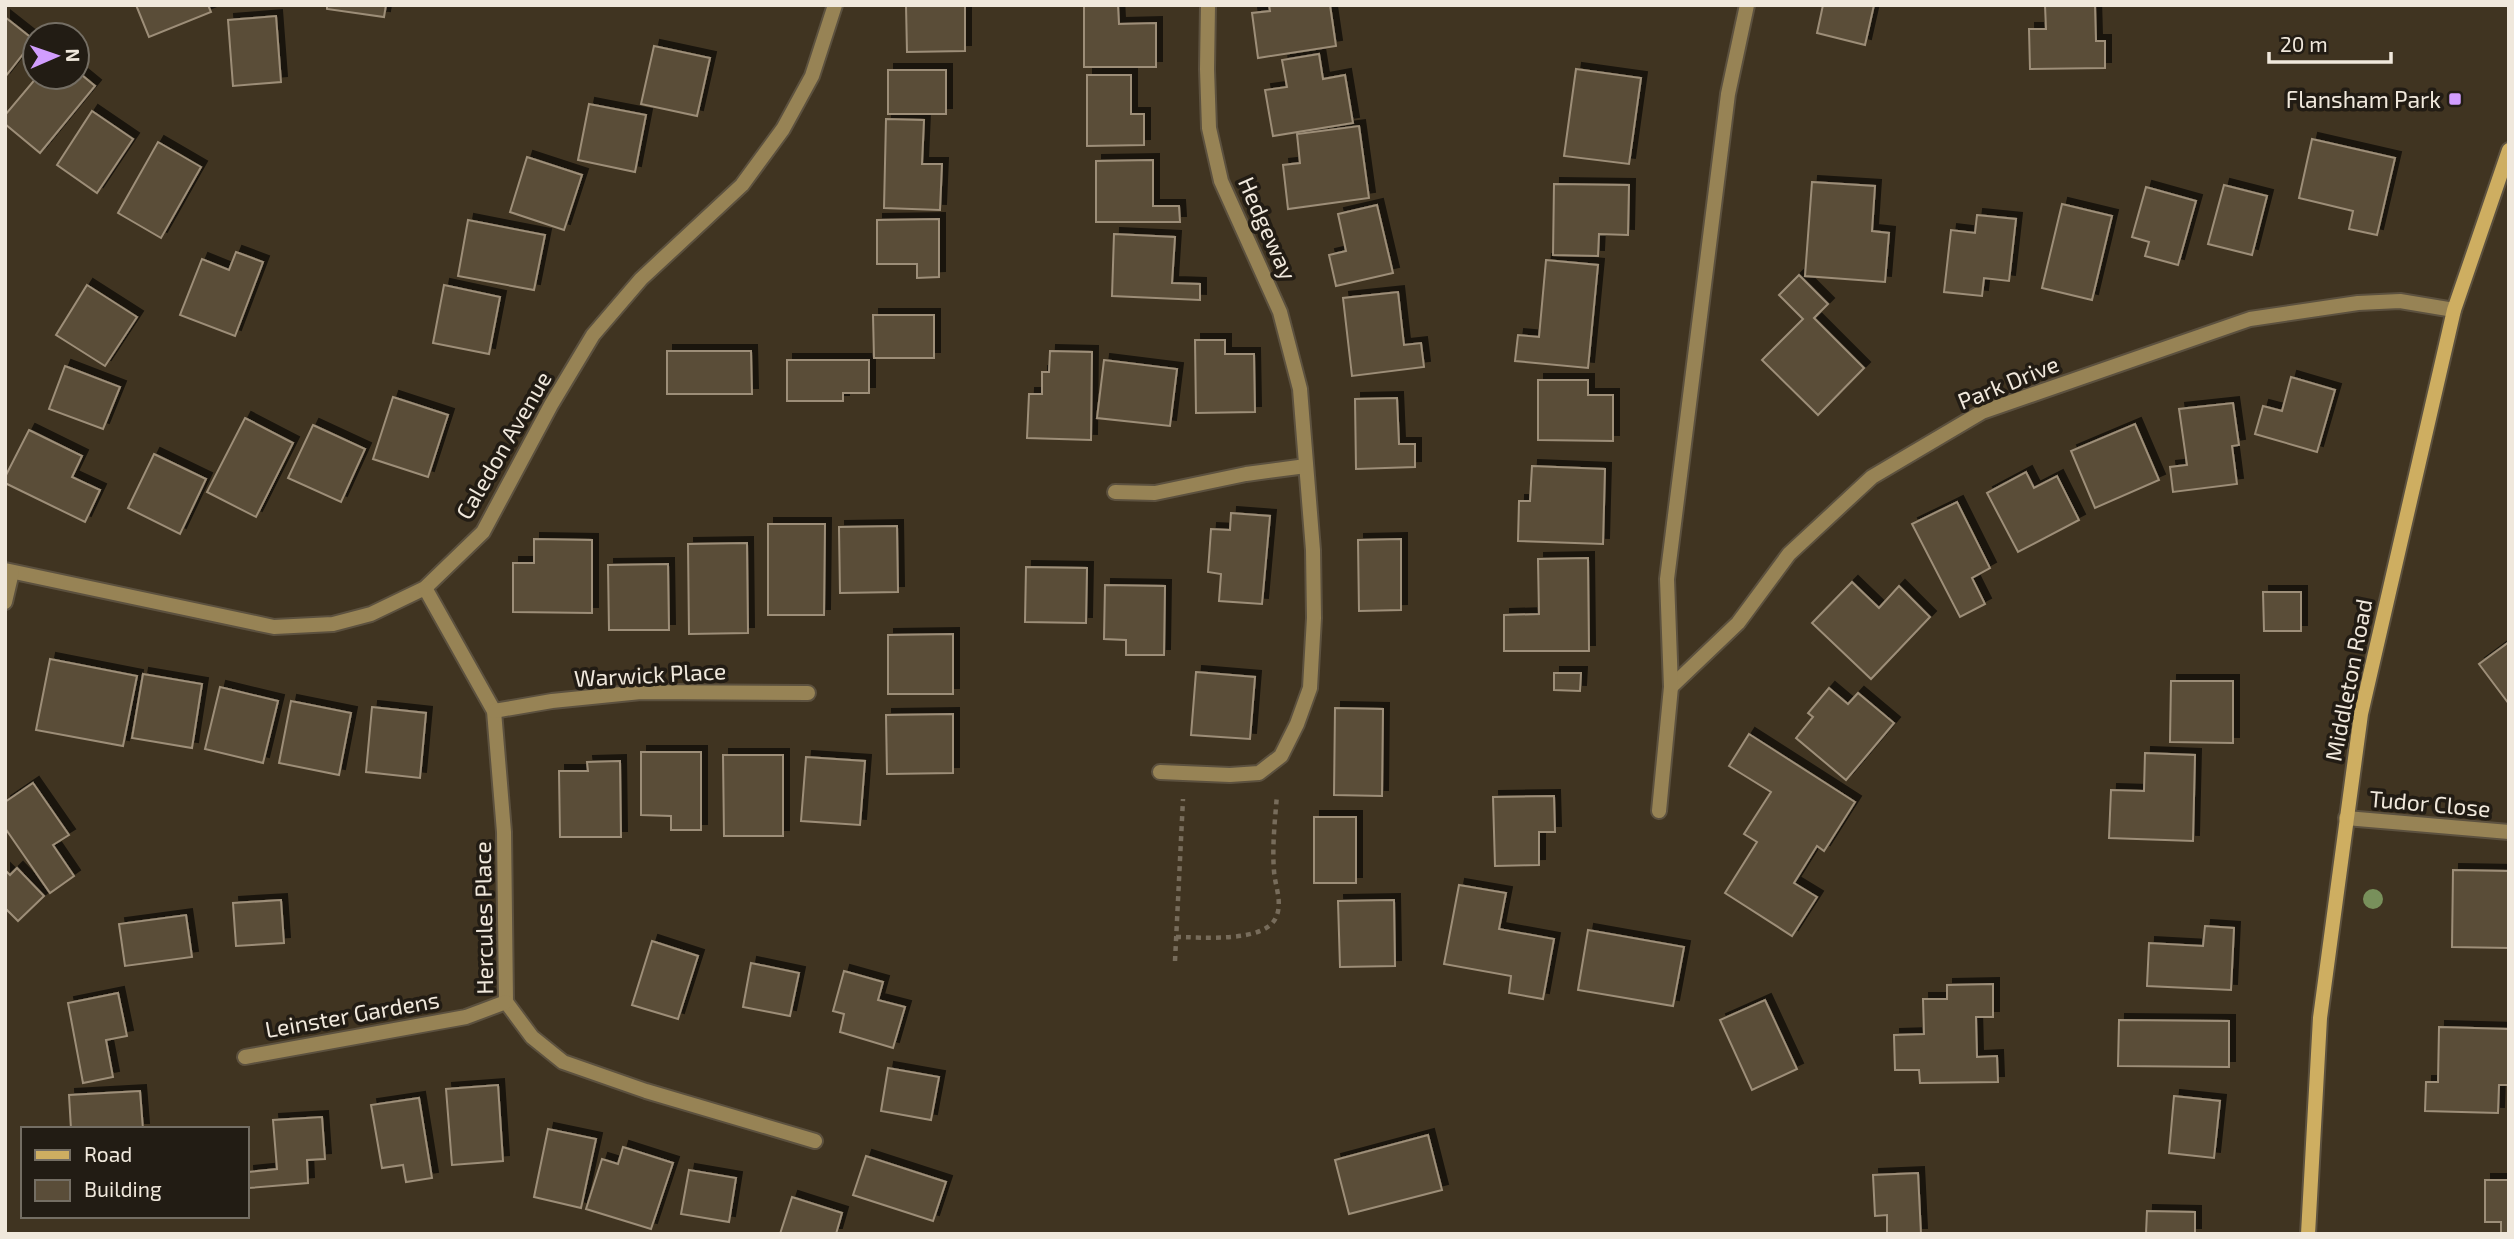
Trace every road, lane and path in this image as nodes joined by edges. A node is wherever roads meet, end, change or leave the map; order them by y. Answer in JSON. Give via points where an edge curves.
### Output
{"nodes":[{"id":1,"x":835,"y":5,"type":"edge"},
{"id":2,"x":1208,"y":5,"type":"edge"},
{"id":3,"x":1747,"y":5,"type":"edge"},
{"id":4,"x":2509,"y":150,"type":"edge"},
{"id":5,"x":2454,"y":310,"type":"junction"},
{"id":6,"x":1306,"y":466,"type":"junction"},
{"id":7,"x":1115,"y":492,"type":"dead end"},
{"id":8,"x":9,"y":571,"type":"edge"},
{"id":9,"x":425,"y":588,"type":"junction"},
{"id":10,"x":5,"y":602,"type":"edge"},
{"id":11,"x":1671,"y":687,"type":"junction"},
{"id":12,"x":808,"y":693,"type":"dead end"},
{"id":13,"x":494,"y":711,"type":"junction"},
{"id":14,"x":1281,"y":756,"type":"junction"},
{"id":15,"x":1160,"y":772,"type":"dead end"},
{"id":16,"x":1184,"y":773,"type":"junction"},
{"id":17,"x":1659,"y":811,"type":"dead end"},
{"id":18,"x":2346,"y":818,"type":"junction"},
{"id":19,"x":2509,"y":832,"type":"edge"},
{"id":20,"x":1176,"y":937,"type":"junction"},
{"id":21,"x":1175,"y":961,"type":"dead end"},
{"id":22,"x":506,"y":1002,"type":"junction"},
{"id":23,"x":246,"y":1057,"type":"dead end"},
{"id":24,"x":815,"y":1141,"type":"dead end"},
{"id":25,"x":2308,"y":1234,"type":"edge"}],
"edges":[{"from":1,"to":9,"type":"street","name":"Caledon Avenue","via":[[812,76],[783,129],[742,185],[641,279],[593,335],[483,532]]},
{"from":2,"to":6,"type":"street","name":"Hedgeway","via":[[1209,128],[1222,181],[1280,313],[1300,389]]},
{"from":3,"to":11,"type":"street","via":[[1728,94],[1667,579]]},
{"from":4,"to":5,"type":"main road","name":"Middleton Road"},
{"from":5,"to":11,"type":"street","name":"Park Drive","via":[[2400,301],[2368,302],[2250,320],[1982,412],[1872,477],[1789,554],[1738,623]]},
{"from":5,"to":18,"type":"main road","name":"Middleton Road","via":[[2361,714]]},
{"from":6,"to":7,"type":"street","via":[[1155,493]]},
{"from":6,"to":14,"type":"street","name":"Hedgeway","via":[[1314,618],[1310,688]]},
{"from":8,"to":9,"type":"street","name":"Caledon Avenue","via":[[274,627],[333,624],[371,614]]},
{"from":8,"to":10,"type":"street"},
{"from":9,"to":13,"type":"street","name":"Hercules Place"},
{"from":11,"to":17,"type":"street"},
{"from":12,"to":13,"type":"street","name":"Warwick Place","via":[[641,692]]},
{"from":13,"to":22,"type":"street","name":"Hercules Place","via":[[504,832]]},
{"from":14,"to":16,"type":"street","via":[[1259,773]]},
{"from":14,"to":20,"type":"path","via":[[1273,853],[1278,904],[1272,925],[1249,935]]},
{"from":15,"to":16,"type":"street"},
{"from":16,"to":20,"type":"path"},
{"from":18,"to":19,"type":"street","name":"Tudor Close"},
{"from":18,"to":25,"type":"main road","name":"Middleton Road","via":[[2320,1018]]},
{"from":20,"to":21,"type":"path"},
{"from":22,"to":23,"type":"street","name":"Leinster Gardens","via":[[466,1017]]},
{"from":22,"to":24,"type":"street","name":"Hercules Place","via":[[532,1037],[563,1062]]}]}
